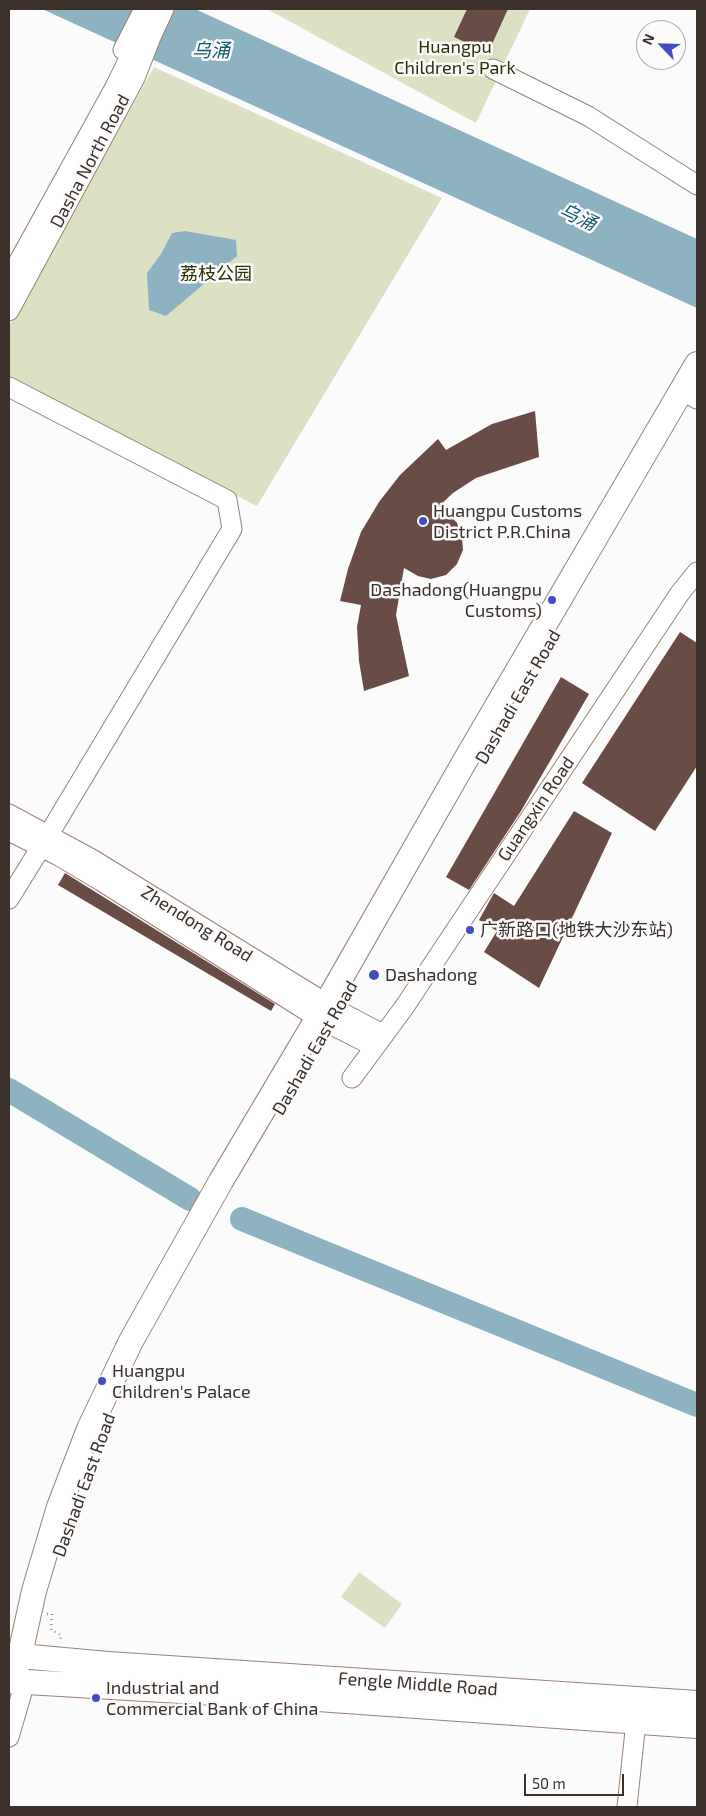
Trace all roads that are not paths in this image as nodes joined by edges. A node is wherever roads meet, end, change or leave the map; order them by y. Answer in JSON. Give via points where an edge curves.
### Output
{"nodes":[{"id":1,"x":144,"y":9,"type":"edge"},
{"id":2,"x":154,"y":9,"type":"edge"},
{"id":3,"x":164,"y":9,"type":"edge"},
{"id":4,"x":125,"y":56,"type":"junction"},
{"id":5,"x":493,"y":69,"type":"dead end"},
{"id":6,"x":697,"y":185,"type":"edge"},
{"id":7,"x":9,"y":279,"type":"edge"},
{"id":8,"x":9,"y":311,"type":"edge"},
{"id":9,"x":697,"y":364,"type":"edge"},
{"id":10,"x":9,"y":387,"type":"edge"},
{"id":11,"x":693,"y":395,"type":"edge"},
{"id":12,"x":697,"y":572,"type":"edge"},
{"id":13,"x":9,"y":814,"type":"edge"},
{"id":14,"x":9,"y":831,"type":"edge"},
{"id":15,"x":45,"y":841,"type":"junction"},
{"id":16,"x":9,"y":899,"type":"edge"},
{"id":17,"x":327,"y":1014,"type":"junction"},
{"id":18,"x":379,"y":1041,"type":"junction"},
{"id":19,"x":352,"y":1078,"type":"dead end"},
{"id":20,"x":20,"y":1656,"type":"edge"},
{"id":21,"x":14,"y":1686,"type":"edge"},
{"id":22,"x":697,"y":1703,"type":"edge"},
{"id":23,"x":636,"y":1721,"type":"junction"},
{"id":24,"x":697,"y":1726,"type":"edge"},
{"id":25,"x":9,"y":1737,"type":"edge"},
{"id":26,"x":627,"y":1807,"type":"edge"}],
"edges":[{"from":1,"to":4,"type":"street"},
{"from":2,"to":4,"type":"street"},
{"from":3,"to":8,"type":"street","name":"Dasha North Road","via":[[135,78]]},
{"from":4,"to":7,"type":"street","name":"Dasha North Road","via":[[56,177],[44,216]]},
{"from":5,"to":6,"type":"street","via":[[588,116]]},
{"from":9,"to":11,"type":"main road","name":"Dashadi East Road"},
{"from":10,"to":15,"type":"street","via":[[227,500],[232,530]]},
{"from":11,"to":17,"type":"main road","name":"Dashadi East Road","via":[[466,759]]},
{"from":12,"to":18,"type":"street","name":"Guangxin Road"},
{"from":13,"to":15,"type":"street","name":"Zhendong Road"},
{"from":14,"to":15,"type":"street","name":"Zhendong Road"},
{"from":15,"to":16,"type":"street"},
{"from":15,"to":17,"type":"street","name":"Zhendong Road","via":[[109,885]]},
{"from":17,"to":18,"type":"street","name":"Zhendong Road"},
{"from":17,"to":20,"type":"main road","name":"Dashadi East Road","via":[[115,1401],[78,1492],[41,1613]]},
{"from":18,"to":19,"type":"street","name":"Guangxin Road"},
{"from":20,"to":21,"type":"main road","name":"Dashadi East Road"},
{"from":20,"to":22,"type":"main road","name":"Fengle Middle Road"},
{"from":21,"to":23,"type":"main road","name":"Fengle Middle Road","via":[[318,1699]]},
{"from":21,"to":25,"type":"street","name":"Dashadi East Road"},
{"from":23,"to":24,"type":"main road","name":"Fengle Middle Road"},
{"from":23,"to":26,"type":"street"}]}
